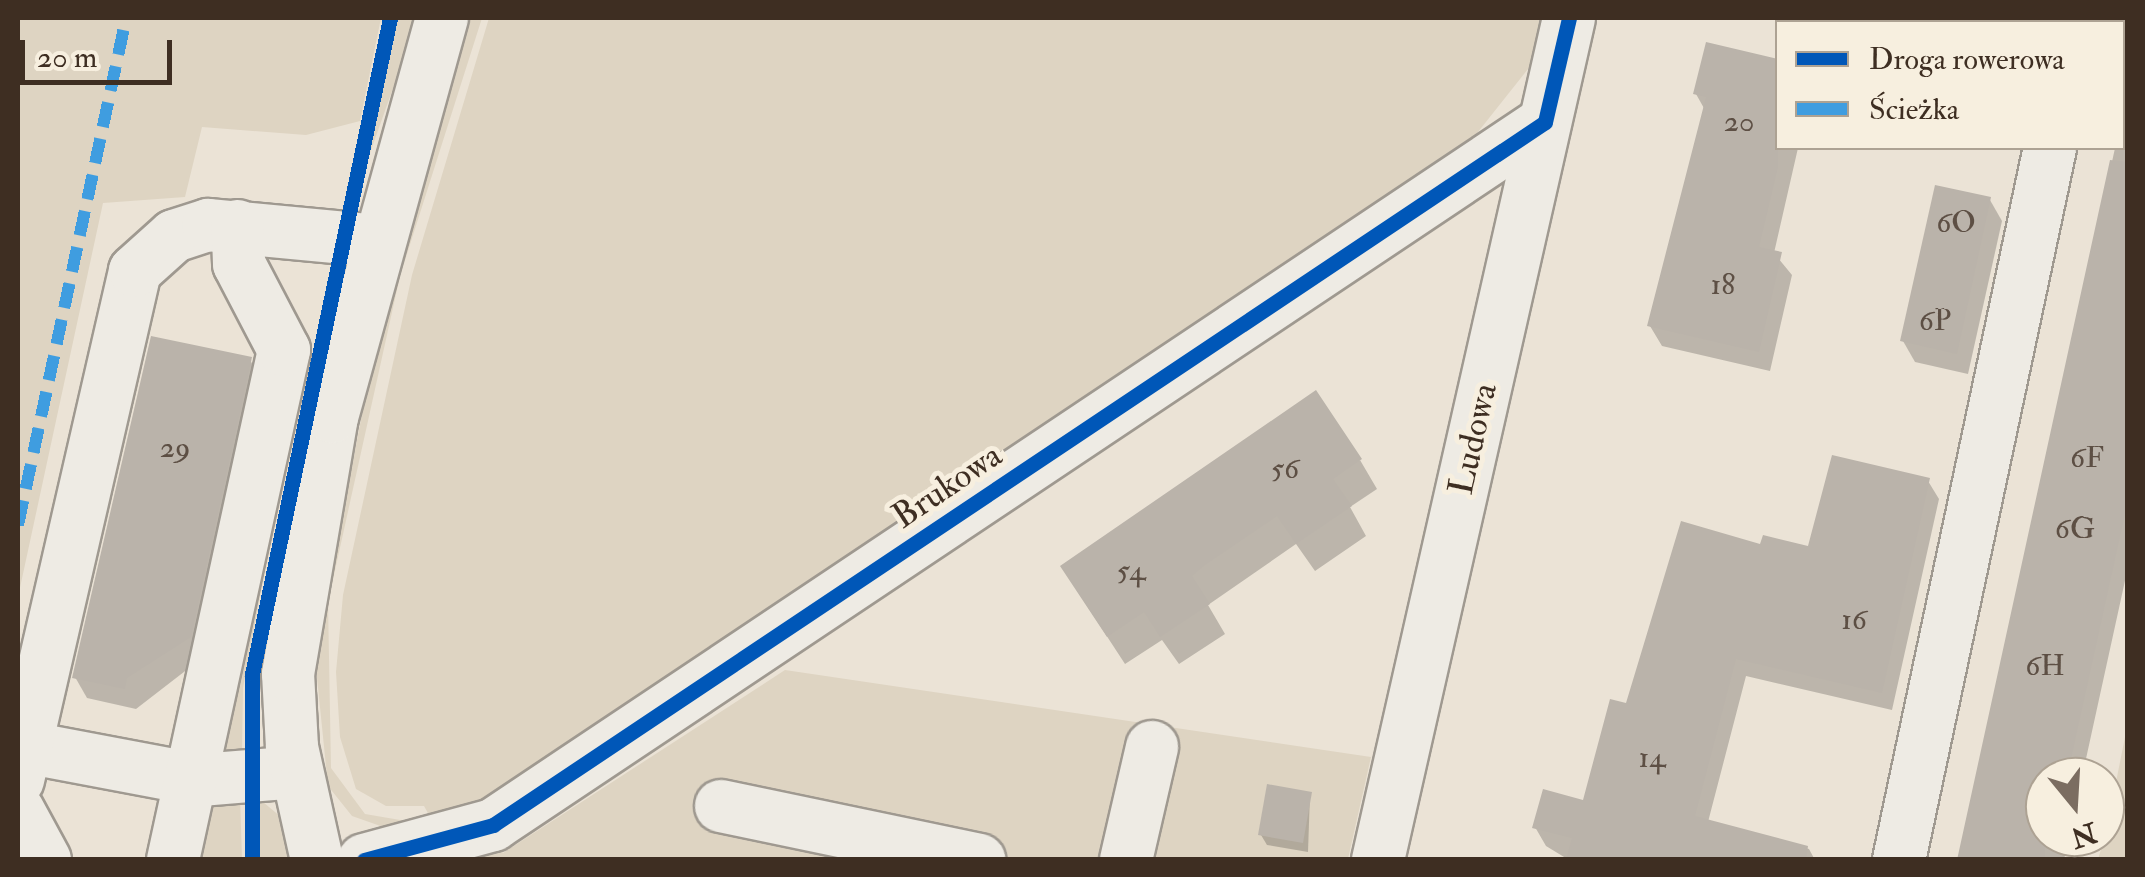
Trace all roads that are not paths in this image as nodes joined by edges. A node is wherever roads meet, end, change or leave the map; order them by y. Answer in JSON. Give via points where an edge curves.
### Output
{"nodes":[{"id":1,"x":442,"y":18,"type":"edge"},
{"id":2,"x":1569,"y":18,"type":"edge"},
{"id":3,"x":1545,"y":122,"type":"junction"},
{"id":4,"x":2050,"y":150,"type":"edge"},
{"id":5,"x":238,"y":226,"type":"junction"},
{"id":6,"x":377,"y":242,"type":"junction"},
{"id":7,"x":1152,"y":747,"type":"dead end"},
{"id":8,"x":21,"y":763,"type":"edge"},
{"id":9,"x":297,"y":772,"type":"junction"},
{"id":10,"x":188,"y":779,"type":"junction"},
{"id":11,"x":721,"y":806,"type":"dead end"},
{"id":12,"x":18,"y":810,"type":"edge"},
{"id":13,"x":45,"y":860,"type":"edge"},
{"id":14,"x":172,"y":860,"type":"edge"},
{"id":15,"x":317,"y":860,"type":"edge"},
{"id":16,"x":364,"y":860,"type":"edge"},
{"id":17,"x":980,"y":860,"type":"edge"},
{"id":18,"x":1126,"y":860,"type":"edge"},
{"id":19,"x":1378,"y":860,"type":"edge"},
{"id":20,"x":1899,"y":860,"type":"edge"}],
"edges":[{"from":1,"to":6,"type":"street"},
{"from":2,"to":3,"type":"street","name":"Ludowa"},
{"from":3,"to":16,"type":"street","name":"Brukowa","via":[[484,831]]},
{"from":3,"to":19,"type":"street","name":"Ludowa"},
{"from":4,"to":20,"type":"street"},
{"from":5,"to":6,"type":"street"},
{"from":5,"to":8,"type":"street","via":[[174,236],[128,285]]},
{"from":5,"to":10,"type":"street","via":[[239,264],[284,350]]},
{"from":6,"to":9,"type":"street","via":[[332,417],[288,674]]},
{"from":7,"to":18,"type":"street"},
{"from":8,"to":10,"type":"street"},
{"from":9,"to":10,"type":"street"},
{"from":9,"to":15,"type":"street"},
{"from":10,"to":14,"type":"street"},
{"from":11,"to":17,"type":"street"},
{"from":12,"to":13,"type":"street"}]}
